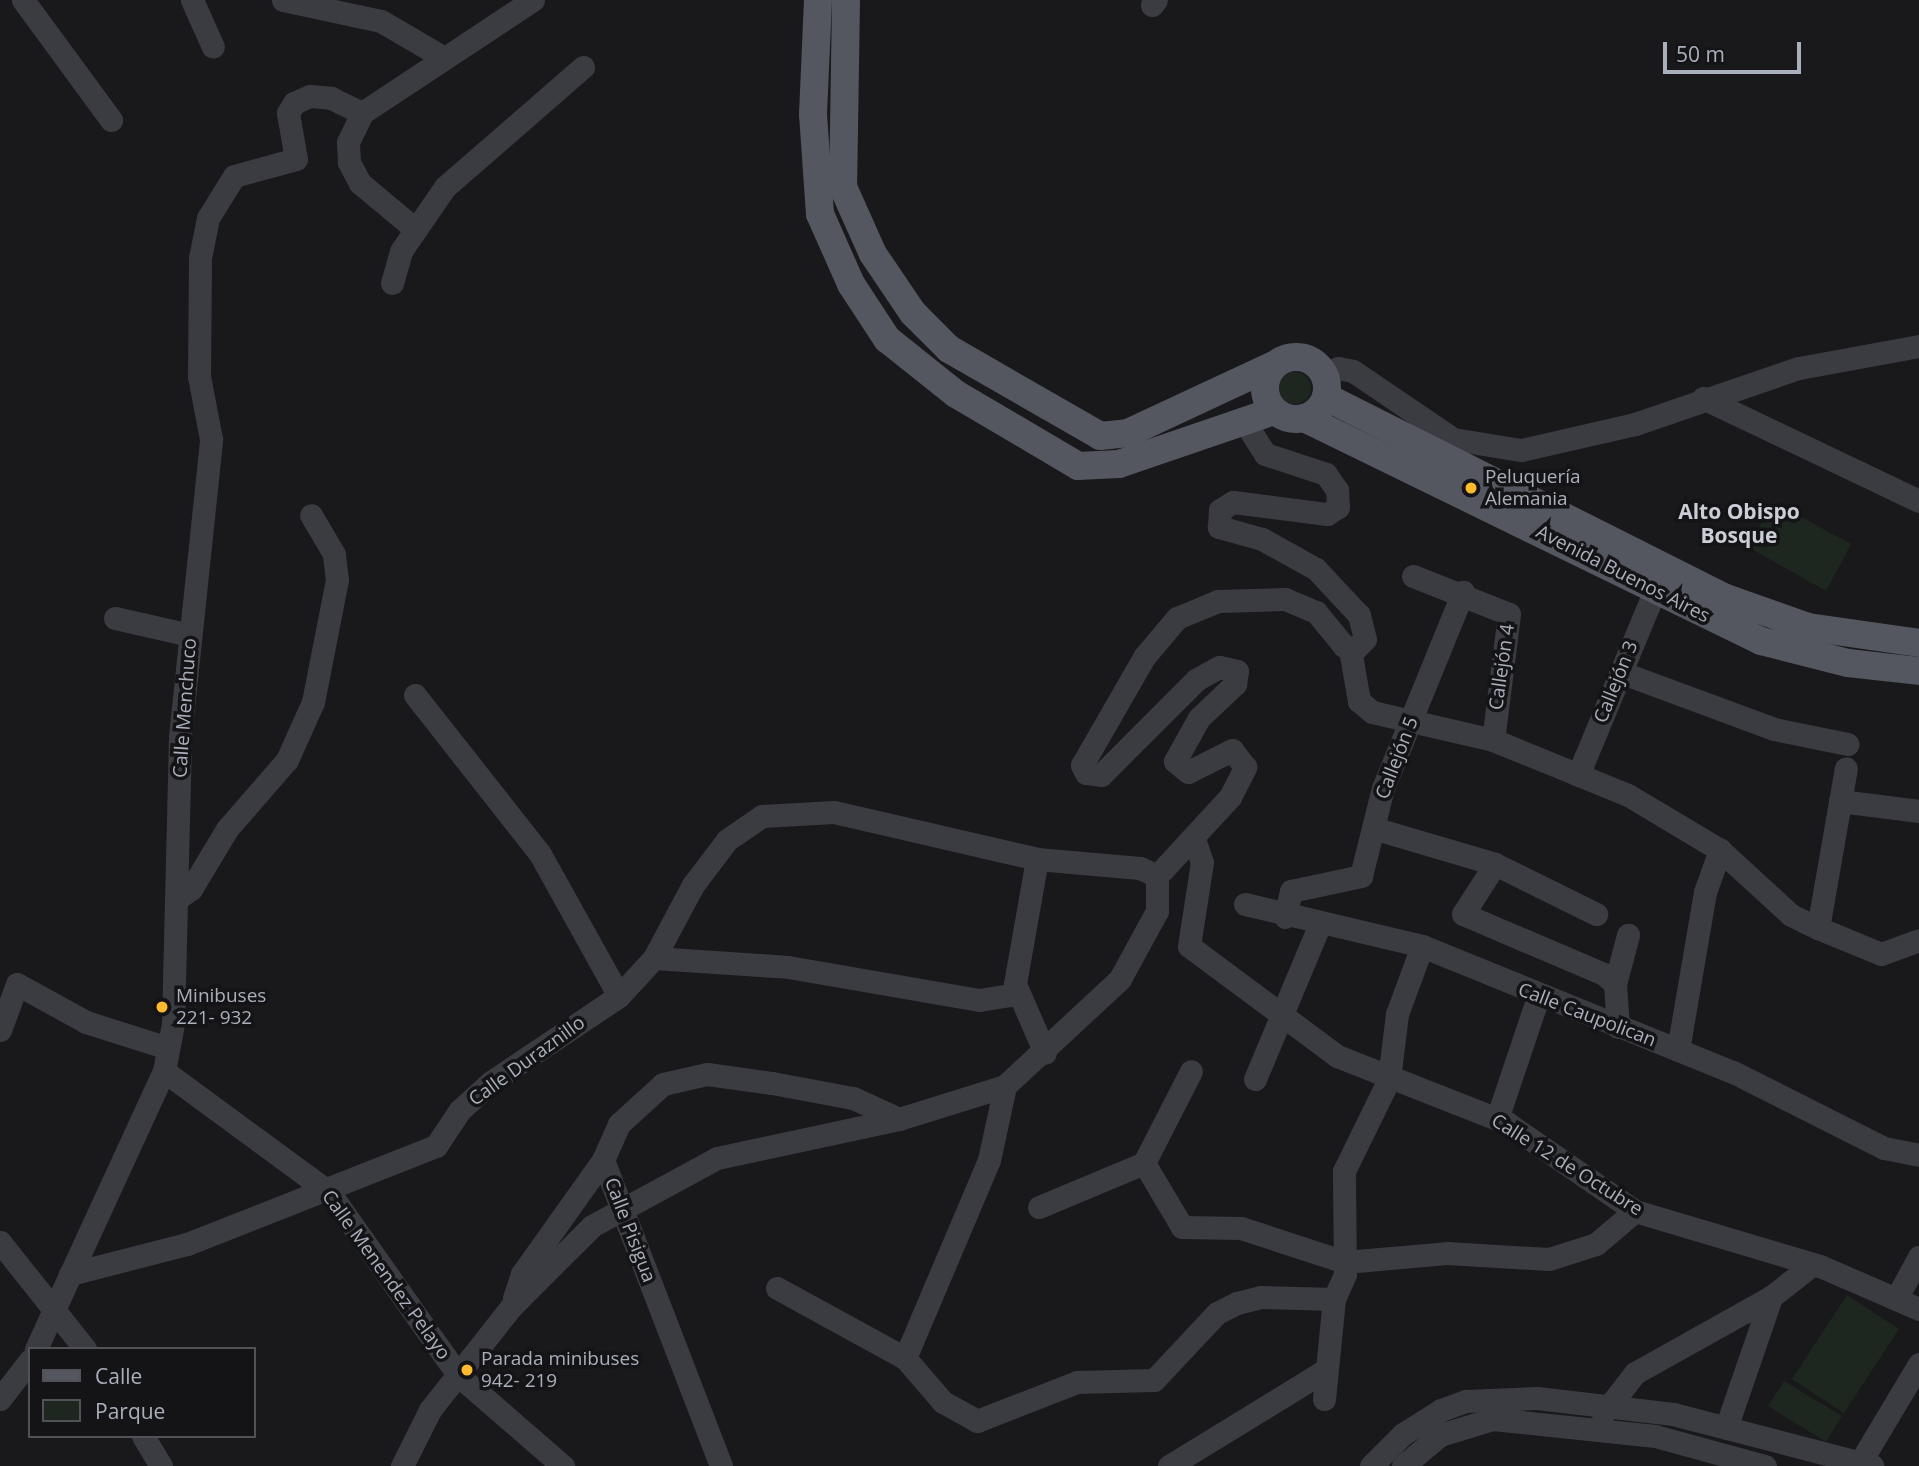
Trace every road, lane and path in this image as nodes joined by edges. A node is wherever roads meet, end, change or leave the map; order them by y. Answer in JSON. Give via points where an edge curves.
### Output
{"nodes":[{"id":1,"x":23,"y":0,"type":"edge"},
{"id":2,"x":192,"y":0,"type":"edge"},
{"id":3,"x":283,"y":0,"type":"edge"},
{"id":4,"x":533,"y":0,"type":"edge"},
{"id":5,"x":818,"y":0,"type":"edge"},
{"id":6,"x":846,"y":0,"type":"edge"},
{"id":7,"x":213,"y":47,"type":"dead end"},
{"id":8,"x":444,"y":58,"type":"junction"},
{"id":9,"x":583,"y":67,"type":"dead end"},
{"id":10,"x":362,"y":113,"type":"junction"},
{"id":11,"x":111,"y":120,"type":"dead end"},
{"id":12,"x":415,"y":229,"type":"junction"},
{"id":13,"x":392,"y":283,"type":"dead end"},
{"id":14,"x":1919,"y":346,"type":"edge"},
{"id":15,"x":1273,"y":365,"type":"junction"},
{"id":16,"x":1326,"y":386,"type":"junction"},
{"id":17,"x":1703,"y":398,"type":"junction"},
{"id":18,"x":1274,"y":411,"type":"junction"},
{"id":19,"x":1304,"y":418,"type":"junction"},
{"id":20,"x":1243,"y":419,"type":"junction"},
{"id":21,"x":1919,"y":501,"type":"edge"},
{"id":22,"x":311,"y":514,"type":"dead end"},
{"id":23,"x":1413,"y":576,"type":"dead end"},
{"id":24,"x":1655,"y":590,"type":"junction"},
{"id":25,"x":1463,"y":592,"type":"junction"},
{"id":26,"x":115,"y":618,"type":"dead end"},
{"id":27,"x":190,"y":635,"type":"junction"},
{"id":28,"x":1919,"y":643,"type":"edge"},
{"id":29,"x":1350,"y":649,"type":"junction"},
{"id":30,"x":1620,"y":671,"type":"junction"},
{"id":31,"x":1919,"y":671,"type":"edge"},
{"id":32,"x":415,"y":695,"type":"dead end"},
{"id":33,"x":1411,"y":724,"type":"junction"},
{"id":34,"x":1493,"y":740,"type":"junction"},
{"id":35,"x":1847,"y":744,"type":"dead end"},
{"id":36,"x":1846,"y":768,"type":"dead end"},
{"id":37,"x":1578,"y":775,"type":"junction"},
{"id":38,"x":1840,"y":801,"type":"junction"},
{"id":39,"x":1919,"y":811,"type":"edge"},
{"id":40,"x":1373,"y":828,"type":"junction"},
{"id":41,"x":1194,"y":839,"type":"junction"},
{"id":42,"x":1720,"y":850,"type":"junction"},
{"id":43,"x":1037,"y":859,"type":"junction"},
{"id":44,"x":1495,"y":864,"type":"junction"},
{"id":45,"x":1157,"y":876,"type":"junction"},
{"id":46,"x":178,"y":898,"type":"junction"},
{"id":47,"x":1245,"y":904,"type":"dead end"},
{"id":48,"x":1596,"y":914,"type":"dead end"},
{"id":49,"x":1285,"y":916,"type":"junction"},
{"id":50,"x":1320,"y":926,"type":"junction"},
{"id":51,"x":1818,"y":928,"type":"junction"},
{"id":52,"x":1628,"y":935,"type":"dead end"},
{"id":53,"x":1919,"y":940,"type":"edge"},
{"id":54,"x":1422,"y":946,"type":"junction"},
{"id":55,"x":654,"y":958,"type":"junction"},
{"id":56,"x":1615,"y":984,"type":"junction"},
{"id":57,"x":1016,"y":994,"type":"junction"},
{"id":58,"x":619,"y":996,"type":"junction"},
{"id":59,"x":1538,"y":997,"type":"junction"},
{"id":60,"x":1282,"y":1019,"type":"junction"},
{"id":61,"x":1618,"y":1027,"type":"junction"},
{"id":62,"x":0,"y":1030,"type":"edge"},
{"id":63,"x":168,"y":1048,"type":"junction"},
{"id":64,"x":1678,"y":1049,"type":"junction"},
{"id":65,"x":1045,"y":1053,"type":"junction"},
{"id":66,"x":164,"y":1071,"type":"junction"},
{"id":67,"x":1191,"y":1071,"type":"dead end"},
{"id":68,"x":1255,"y":1079,"type":"dead end"},
{"id":69,"x":1389,"y":1079,"type":"junction"},
{"id":70,"x":1005,"y":1086,"type":"junction"},
{"id":71,"x":900,"y":1119,"type":"junction"},
{"id":72,"x":1497,"y":1119,"type":"junction"},
{"id":73,"x":1919,"y":1155,"type":"edge"},
{"id":74,"x":603,"y":1160,"type":"junction"},
{"id":75,"x":1144,"y":1163,"type":"junction"},
{"id":76,"x":329,"y":1192,"type":"junction"},
{"id":77,"x":623,"y":1206,"type":"junction"},
{"id":78,"x":1039,"y":1207,"type":"dead end"},
{"id":79,"x":1635,"y":1211,"type":"junction"},
{"id":80,"x":0,"y":1242,"type":"edge"},
{"id":81,"x":1919,"y":1257,"type":"edge"},
{"id":82,"x":1345,"y":1262,"type":"junction"},
{"id":83,"x":1813,"y":1264,"type":"junction"},
{"id":84,"x":70,"y":1274,"type":"junction"},
{"id":85,"x":777,"y":1288,"type":"dead end"},
{"id":86,"x":1772,"y":1297,"type":"junction"},
{"id":87,"x":1896,"y":1299,"type":"junction"},
{"id":88,"x":1334,"y":1300,"type":"junction"},
{"id":89,"x":56,"y":1306,"type":"junction"},
{"id":90,"x":512,"y":1307,"type":"junction"},
{"id":91,"x":1919,"y":1309,"type":"edge"},
{"id":92,"x":37,"y":1347,"type":"edge"},
{"id":93,"x":84,"y":1347,"type":"edge"},
{"id":94,"x":905,"y":1357,"type":"junction"},
{"id":95,"x":28,"y":1363,"type":"edge"},
{"id":96,"x":1919,"y":1364,"type":"edge"},
{"id":97,"x":1324,"y":1371,"type":"junction"},
{"id":98,"x":459,"y":1376,"type":"junction"},
{"id":99,"x":0,"y":1399,"type":"edge"},
{"id":100,"x":1324,"y":1399,"type":"dead end"},
{"id":101,"x":1609,"y":1403,"type":"junction"},
{"id":102,"x":1597,"y":1426,"type":"junction"},
{"id":103,"x":1726,"y":1428,"type":"junction"},
{"id":104,"x":144,"y":1438,"type":"edge"},
{"id":105,"x":1862,"y":1465,"type":"edge"},
{"id":106,"x":161,"y":1466,"type":"edge"},
{"id":107,"x":402,"y":1466,"type":"edge"},
{"id":108,"x":563,"y":1466,"type":"edge"},
{"id":109,"x":721,"y":1466,"type":"edge"},
{"id":110,"x":1168,"y":1466,"type":"edge"},
{"id":111,"x":1371,"y":1466,"type":"edge"},
{"id":112,"x":1403,"y":1466,"type":"edge"},
{"id":113,"x":1765,"y":1466,"type":"edge"}],
"edges":[{"from":1,"to":11,"type":"street"},
{"from":2,"to":7,"type":"street"},
{"from":3,"to":8,"type":"street","via":[[381,21]]},
{"from":4,"to":8,"type":"street"},
{"from":5,"to":20,"type":"main road","via":[[813,114],[820,214],[850,284],[887,339],[957,394],[1078,466],[1119,464]]},
{"from":6,"to":15,"type":"main road","via":[[844,187],[873,254],[913,313],[948,349],[1037,406],[1100,436],[1128,433]]},
{"from":8,"to":10,"type":"street"},
{"from":9,"to":12,"type":"street","via":[[445,187]]},
{"from":10,"to":12,"type":"street","via":[[348,142],[349,162],[360,183]]},
{"from":10,"to":27,"type":"street","name":"Calle Menchuco","via":[[331,98],[310,96],[294,103],[288,113],[296,159],[234,176],[208,218],[200,258],[199,376],[211,439]]},
{"from":12,"to":13,"type":"street"},
{"from":14,"to":17,"type":"street","via":[[1800,368]]},
{"from":15,"to":16,"type":"main road","via":[[1302,357]]},
{"from":15,"to":18,"type":"main road","via":[[1264,393]]},
{"from":16,"to":17,"type":"street","via":[[1338,368],[1353,371],[1454,439],[1521,450],[1562,444]]},
{"from":16,"to":19,"type":"main road"},
{"from":16,"to":28,"type":"main road","name":"Avenida Buenos Aires","via":[[1723,597],[1808,627]]},
{"from":17,"to":21,"type":"street"},
{"from":18,"to":19,"type":"main road"},
{"from":18,"to":20,"type":"main road"},
{"from":19,"to":24,"type":"main road","name":"Avenida Buenos Aires"},
{"from":20,"to":29,"type":"street","via":[[1265,454],[1326,474],[1337,490],[1338,507],[1327,514],[1233,502],[1217,523],[1229,534],[1262,539],[1292,553],[1346,596],[1364,630],[1362,645]]},
{"from":22,"to":46,"type":"street","via":[[334,554],[337,580],[313,702],[288,760],[227,829],[191,890]]},
{"from":23,"to":25,"type":"street","name":"Callejón 4"},
{"from":24,"to":30,"type":"street","name":"Callejón 3"},
{"from":24,"to":31,"type":"main road","name":"Avenida Buenos Aires","via":[[1761,640],[1848,663]]},
{"from":25,"to":33,"type":"street","name":"Callejón 5"},
{"from":25,"to":34,"type":"street","name":"Callejón 4","via":[[1509,614]]},
{"from":26,"to":27,"type":"street"},
{"from":27,"to":46,"type":"street","name":"Calle Menchuco","via":[[180,736]]},
{"from":29,"to":33,"type":"street","via":[[1359,701]]},
{"from":29,"to":41,"type":"street","via":[[1316,612],[1285,599],[1251,598],[1196,607],[1177,618],[1144,657],[1082,765],[1086,774],[1101,775],[1196,680],[1219,667],[1234,668],[1235,684],[1199,718],[1175,761],[1188,772],[1227,751],[1243,759],[1230,797]]},
{"from":30,"to":35,"type":"street","via":[[1774,729]]},
{"from":30,"to":37,"type":"street","name":"Callejón 3"},
{"from":32,"to":58,"type":"street","via":[[540,854]]},
{"from":33,"to":34,"type":"street"},
{"from":33,"to":40,"type":"street","name":"Callejón 5"},
{"from":34,"to":37,"type":"street"},
{"from":36,"to":38,"type":"street"},
{"from":37,"to":42,"type":"street","via":[[1628,795]]},
{"from":38,"to":39,"type":"street"},
{"from":38,"to":51,"type":"street"},
{"from":40,"to":44,"type":"street"},
{"from":40,"to":49,"type":"street","name":"Callejón 5","via":[[1361,876],[1291,891]]},
{"from":41,"to":45,"type":"street"},
{"from":41,"to":60,"type":"street","name":"Calle 12 de Octubre","via":[[1202,862],[1189,946]]},
{"from":42,"to":51,"type":"street","via":[[1791,915]]},
{"from":42,"to":64,"type":"street","via":[[1705,892]]},
{"from":43,"to":45,"type":"street","via":[[1132,867]]},
{"from":43,"to":55,"type":"street","name":"Calle Duraznillo","via":[[834,812],[762,816],[727,840]]},
{"from":43,"to":57,"type":"street"},
{"from":44,"to":48,"type":"street"},
{"from":44,"to":56,"type":"street","via":[[1462,914],[1604,974]]},
{"from":45,"to":65,"type":"street","via":[[1157,911],[1120,979]]},
{"from":46,"to":63,"type":"street","name":"Calle Menchuco"},
{"from":47,"to":49,"type":"street","name":"Calle Caupolican"},
{"from":49,"to":50,"type":"street","name":"Calle Caupolican"},
{"from":50,"to":54,"type":"street","name":"Calle Caupolican","via":[[1369,929]]},
{"from":50,"to":60,"type":"street"},
{"from":51,"to":53,"type":"street","via":[[1881,954]]},
{"from":52,"to":56,"type":"street"},
{"from":54,"to":59,"type":"street","name":"Calle Caupolican"},
{"from":54,"to":69,"type":"street","via":[[1397,1014]]},
{"from":55,"to":57,"type":"street","via":[[788,967],[979,1000]]},
{"from":55,"to":58,"type":"street","name":"Calle Duraznillo"},
{"from":56,"to":61,"type":"street"},
{"from":57,"to":65,"type":"street"},
{"from":58,"to":76,"type":"street","name":"Calle Duraznillo","via":[[491,1082],[460,1110],[436,1146]]},
{"from":59,"to":61,"type":"street","name":"Calle Caupolican"},
{"from":59,"to":72,"type":"street"},
{"from":60,"to":68,"type":"street"},
{"from":60,"to":69,"type":"street","name":"Calle 12 de Octubre","via":[[1337,1056]]},
{"from":61,"to":64,"type":"street","name":"Calle Caupolican"},
{"from":62,"to":63,"type":"street","via":[[17,984],[86,1022]]},
{"from":63,"to":66,"type":"street","name":"Calle Menchuco"},
{"from":64,"to":73,"type":"street","name":"Calle Caupolican","via":[[1884,1149]]},
{"from":65,"to":70,"type":"street"},
{"from":66,"to":76,"type":"street","name":"Calle Menendez Pelayo"},
{"from":66,"to":84,"type":"street","name":"Calle Menchuco"},
{"from":67,"to":75,"type":"street"},
{"from":69,"to":72,"type":"street","name":"Calle 12 de Octubre"},
{"from":69,"to":82,"type":"street","via":[[1344,1171]]},
{"from":70,"to":71,"type":"street"},
{"from":70,"to":94,"type":"street","via":[[989,1160]]},
{"from":71,"to":74,"type":"street","name":"Calle Pisigua","via":[[853,1098],[682,1076],[641,1098]]},
{"from":71,"to":77,"type":"street","via":[[717,1158]]},
{"from":72,"to":79,"type":"street","name":"Calle 12 de Octubre"},
{"from":74,"to":77,"type":"street","name":"Calle Pisigua"},
{"from":74,"to":90,"type":"street","via":[[533,1254]]},
{"from":75,"to":78,"type":"street"},
{"from":75,"to":82,"type":"street","via":[[1182,1227],[1241,1228]]},
{"from":76,"to":84,"type":"street","name":"Calle Duraznillo","via":[[187,1244]]},
{"from":76,"to":98,"type":"street","name":"Calle Menendez Pelayo"},
{"from":77,"to":90,"type":"street","via":[[570,1245]]},
{"from":77,"to":109,"type":"street","name":"Calle Pisigua"},
{"from":79,"to":82,"type":"street","via":[[1597,1244],[1549,1259],[1447,1254]]},
{"from":79,"to":83,"type":"street","name":"Calle 12 de Octubre"},
{"from":80,"to":89,"type":"street"},
{"from":81,"to":87,"type":"street"},
{"from":82,"to":88,"type":"street"},
{"from":83,"to":86,"type":"street"},
{"from":83,"to":87,"type":"street","name":"Calle 12 de Octubre"},
{"from":84,"to":89,"type":"street","name":"Calle Menchuco"},
{"from":85,"to":94,"type":"street"},
{"from":86,"to":101,"type":"street","via":[[1635,1373]]},
{"from":86,"to":103,"type":"street"},
{"from":87,"to":91,"type":"street","name":"Calle 12 de Octubre"},
{"from":88,"to":94,"type":"street","via":[[1261,1297],[1237,1303],[1217,1313],[1154,1380],[1077,1382],[977,1422],[943,1402]]},
{"from":88,"to":97,"type":"street"},
{"from":89,"to":92,"type":"street","name":"Calle Menchuco"},
{"from":89,"to":93,"type":"street"},
{"from":90,"to":98,"type":"street"},
{"from":95,"to":99,"type":"street"},
{"from":96,"to":105,"type":"street"},
{"from":97,"to":100,"type":"street"},
{"from":97,"to":110,"type":"street"},
{"from":98,"to":107,"type":"street","via":[[430,1410]]},
{"from":98,"to":108,"type":"street","name":"Calle Menendez Pelayo"},
{"from":101,"to":102,"type":"street"},
{"from":101,"to":103,"type":"street"},
{"from":101,"to":111,"type":"street","via":[[1466,1401],[1420,1422]]},
{"from":102,"to":112,"type":"street","via":[[1472,1422],[1440,1435]]},
{"from":102,"to":113,"type":"street"},
{"from":103,"to":105,"type":"street"},
{"from":104,"to":106,"type":"street"}]}
